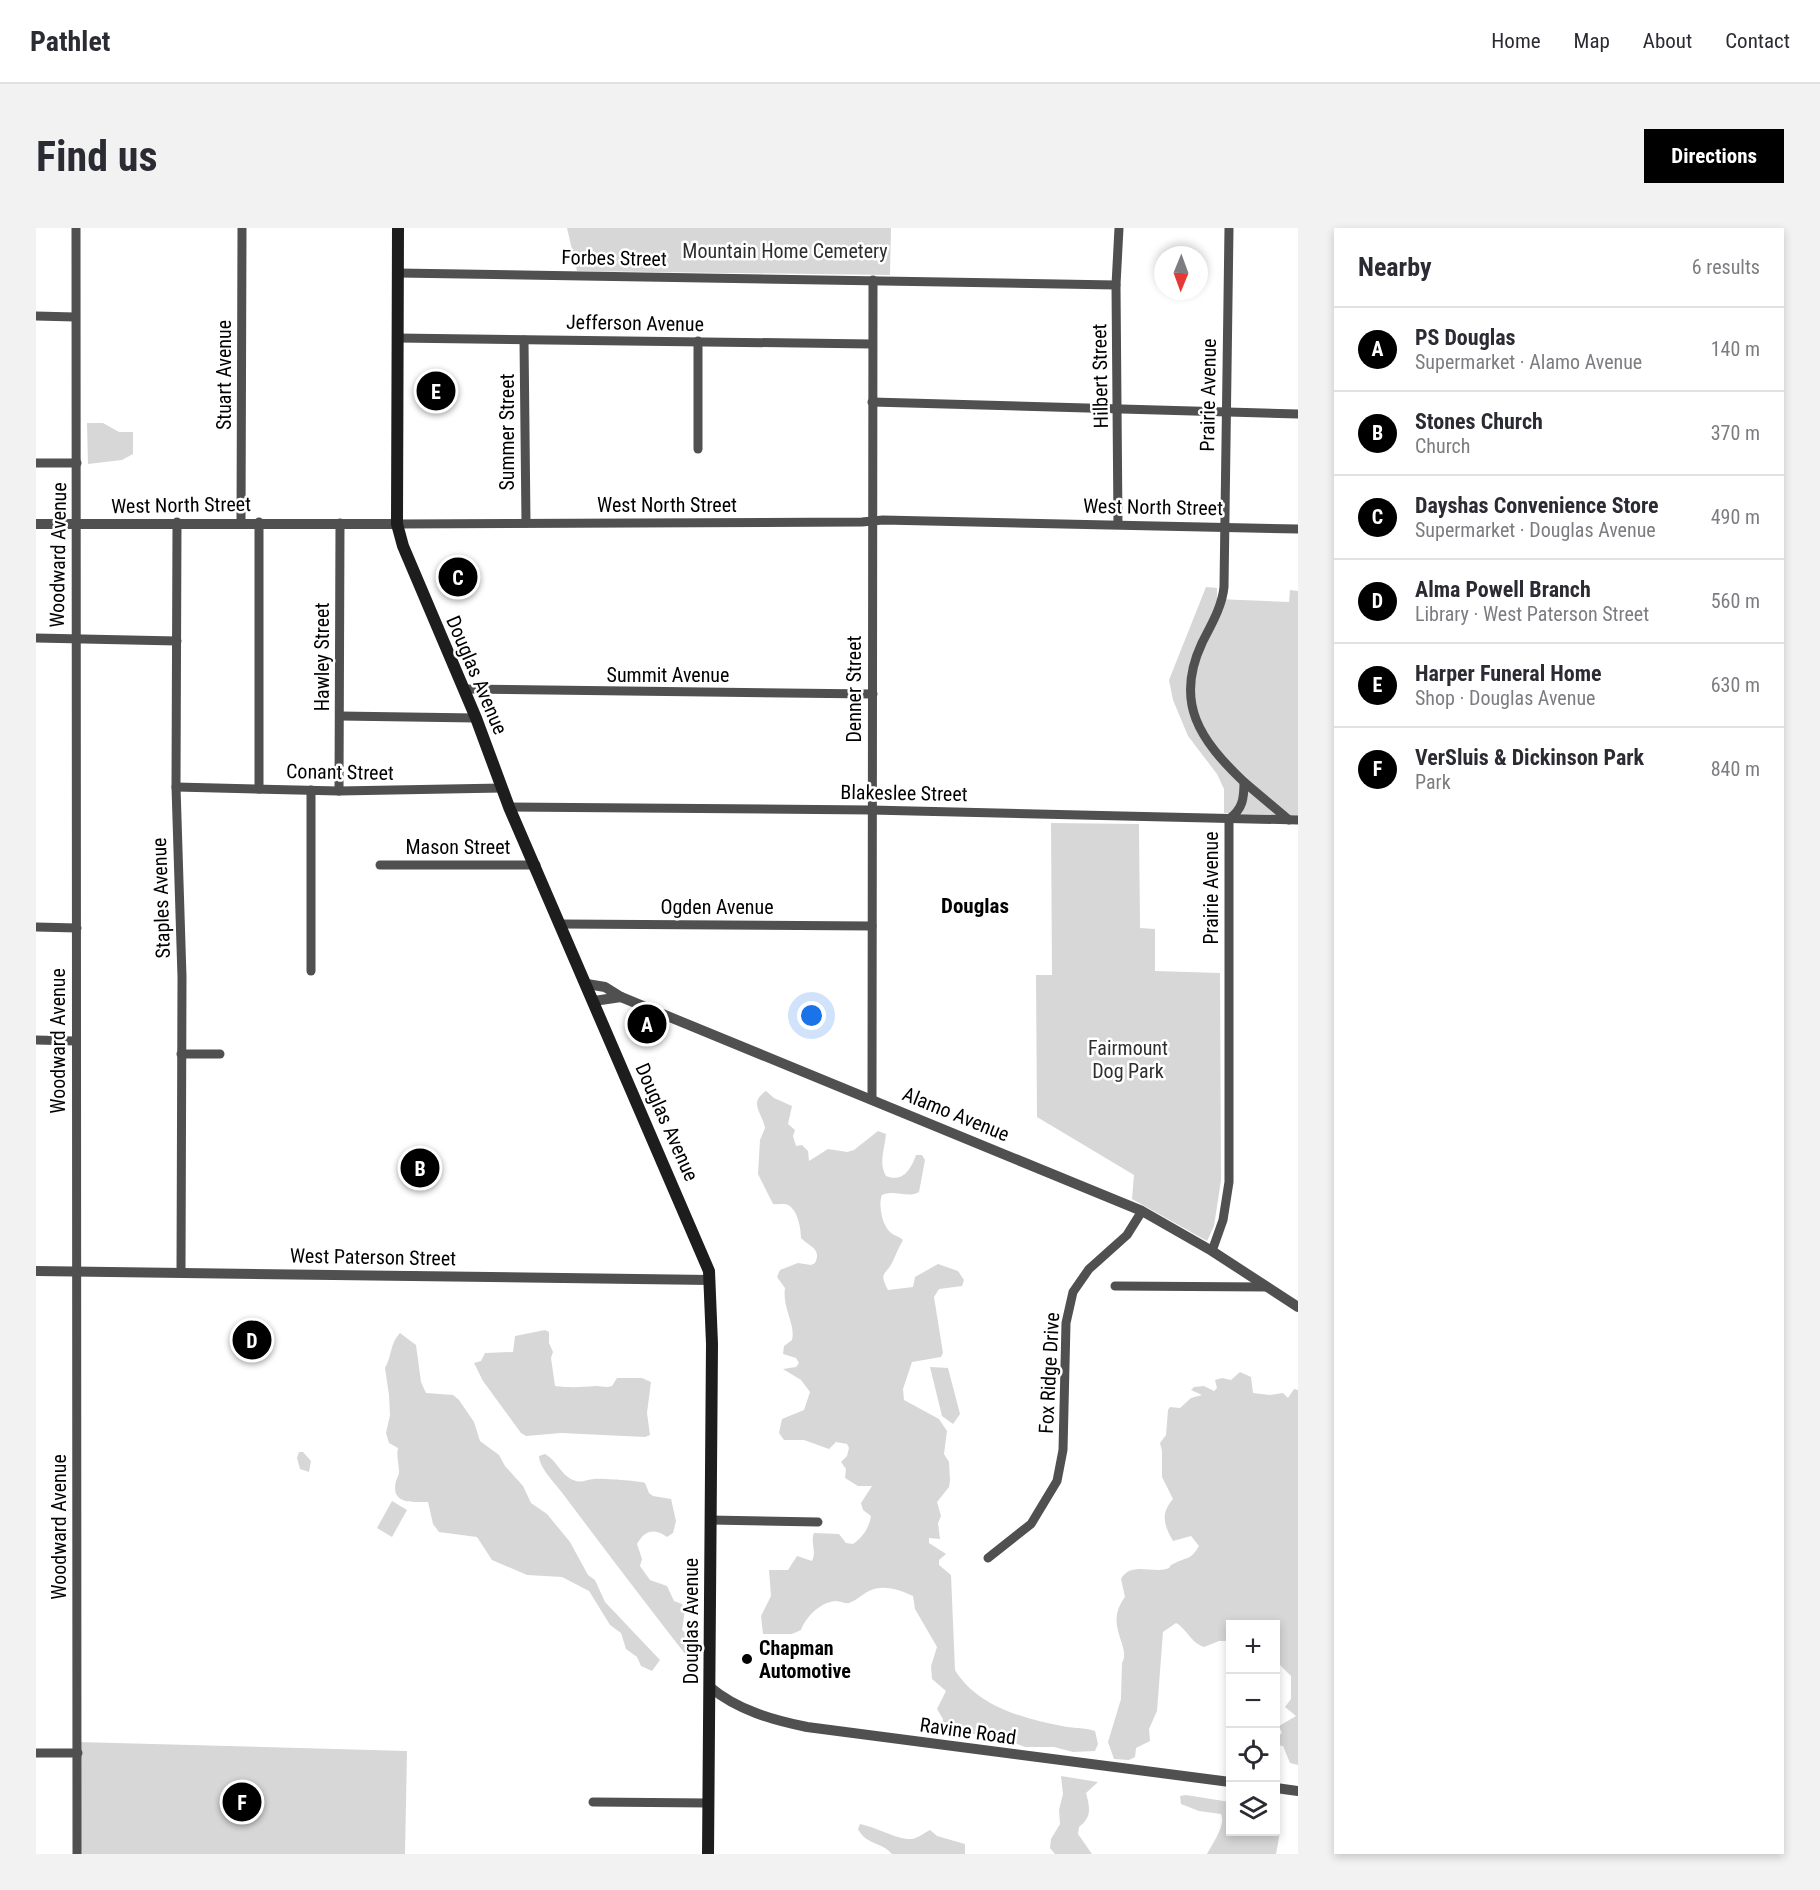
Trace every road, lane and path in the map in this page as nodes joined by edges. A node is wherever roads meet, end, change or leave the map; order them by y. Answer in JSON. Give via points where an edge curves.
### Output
{"nodes":[{"id":1,"x":76,"y":228,"type":"edge"},
{"id":2,"x":242,"y":228,"type":"edge"},
{"id":3,"x":398,"y":228,"type":"edge"},
{"id":4,"x":1119,"y":228,"type":"edge"},
{"id":5,"x":1229,"y":228,"type":"edge"},
{"id":6,"x":398,"y":273,"type":"junction"},
{"id":7,"x":873,"y":280,"type":"junction"},
{"id":8,"x":1116,"y":285,"type":"junction"},
{"id":9,"x":36,"y":316,"type":"edge"},
{"id":10,"x":75,"y":317,"type":"junction"},
{"id":11,"x":397,"y":338,"type":"junction"},
{"id":12,"x":524,"y":340,"type":"junction"},
{"id":13,"x":698,"y":341,"type":"junction"},
{"id":14,"x":872,"y":344,"type":"junction"},
{"id":15,"x":872,"y":402,"type":"junction"},
{"id":16,"x":1119,"y":409,"type":"junction"},
{"id":17,"x":1225,"y":412,"type":"junction"},
{"id":18,"x":1298,"y":414,"type":"edge"},
{"id":19,"x":698,"y":449,"type":"dead end"},
{"id":20,"x":36,"y":463,"type":"edge"},
{"id":21,"x":77,"y":463,"type":"junction"},
{"id":22,"x":873,"y":521,"type":"junction"},
{"id":23,"x":177,"y":522,"type":"junction"},
{"id":24,"x":241,"y":522,"type":"junction"},
{"id":25,"x":259,"y":522,"type":"junction"},
{"id":26,"x":340,"y":523,"type":"junction"},
{"id":27,"x":526,"y":523,"type":"junction"},
{"id":28,"x":36,"y":524,"type":"edge"},
{"id":29,"x":76,"y":524,"type":"junction"},
{"id":30,"x":397,"y":524,"type":"junction"},
{"id":31,"x":1118,"y":524,"type":"junction"},
{"id":32,"x":1225,"y":526,"type":"junction"},
{"id":33,"x":1298,"y":529,"type":"edge"},
{"id":34,"x":36,"y":638,"type":"edge"},
{"id":35,"x":74,"y":638,"type":"junction"},
{"id":36,"x":177,"y":640,"type":"junction"},
{"id":37,"x":463,"y":689,"type":"junction"},
{"id":38,"x":873,"y":694,"type":"junction"},
{"id":39,"x":340,"y":716,"type":"junction"},
{"id":40,"x":476,"y":718,"type":"junction"},
{"id":41,"x":1244,"y":782,"type":"junction"},
{"id":42,"x":177,"y":787,"type":"junction"},
{"id":43,"x":502,"y":788,"type":"junction"},
{"id":44,"x":260,"y":789,"type":"junction"},
{"id":45,"x":311,"y":790,"type":"junction"},
{"id":46,"x":339,"y":791,"type":"junction"},
{"id":47,"x":509,"y":807,"type":"junction"},
{"id":48,"x":871,"y":810,"type":"junction"},
{"id":49,"x":1229,"y":819,"type":"junction"},
{"id":50,"x":1293,"y":820,"type":"edge"},
{"id":51,"x":380,"y":865,"type":"dead end"},
{"id":52,"x":536,"y":865,"type":"junction"},
{"id":53,"x":561,"y":924,"type":"junction"},
{"id":54,"x":872,"y":926,"type":"junction"},
{"id":55,"x":36,"y":927,"type":"edge"},
{"id":56,"x":77,"y":928,"type":"junction"},
{"id":57,"x":311,"y":971,"type":"dead end"},
{"id":58,"x":587,"y":984,"type":"junction"},
{"id":59,"x":621,"y":997,"type":"junction"},
{"id":60,"x":594,"y":1001,"type":"junction"},
{"id":61,"x":36,"y":1040,"type":"edge"},
{"id":62,"x":76,"y":1041,"type":"junction"},
{"id":63,"x":181,"y":1054,"type":"junction"},
{"id":64,"x":220,"y":1054,"type":"dead end"},
{"id":65,"x":872,"y":1099,"type":"junction"},
{"id":66,"x":1142,"y":1211,"type":"junction"},
{"id":67,"x":1212,"y":1251,"type":"junction"},
{"id":68,"x":36,"y":1271,"type":"edge"},
{"id":69,"x":76,"y":1272,"type":"junction"},
{"id":70,"x":182,"y":1273,"type":"junction"},
{"id":71,"x":710,"y":1280,"type":"junction"},
{"id":72,"x":1114,"y":1286,"type":"dead end"},
{"id":73,"x":1266,"y":1287,"type":"junction"},
{"id":74,"x":1298,"y":1307,"type":"edge"},
{"id":75,"x":710,"y":1520,"type":"junction"},
{"id":76,"x":818,"y":1522,"type":"dead end"},
{"id":77,"x":988,"y":1558,"type":"dead end"},
{"id":78,"x":710,"y":1687,"type":"junction"},
{"id":79,"x":36,"y":1753,"type":"edge"},
{"id":80,"x":78,"y":1754,"type":"junction"},
{"id":81,"x":1226,"y":1781,"type":"edge"},
{"id":82,"x":1280,"y":1789,"type":"edge"},
{"id":83,"x":1298,"y":1791,"type":"edge"},
{"id":84,"x":594,"y":1802,"type":"dead end"},
{"id":85,"x":708,"y":1803,"type":"junction"},
{"id":86,"x":77,"y":1854,"type":"edge"},
{"id":87,"x":708,"y":1854,"type":"edge"}],
"edges":[{"from":1,"to":10,"type":"street","name":"Woodward Avenue"},
{"from":2,"to":24,"type":"street","name":"Stuart Avenue"},
{"from":3,"to":6,"type":"main road","name":"Douglas Avenue"},
{"from":4,"to":8,"type":"street","name":"Hilbert Street"},
{"from":5,"to":17,"type":"street","name":"Prairie Avenue"},
{"from":6,"to":7,"type":"street","name":"Forbes Street"},
{"from":6,"to":11,"type":"main road","name":"Douglas Avenue"},
{"from":7,"to":8,"type":"street","name":"Forbes Street"},
{"from":7,"to":14,"type":"street","name":"Denner Street"},
{"from":8,"to":16,"type":"street","name":"Hilbert Street"},
{"from":9,"to":10,"type":"street"},
{"from":10,"to":21,"type":"street","name":"Woodward Avenue"},
{"from":11,"to":12,"type":"street","name":"Jefferson Avenue"},
{"from":11,"to":30,"type":"main road","name":"Douglas Avenue"},
{"from":12,"to":13,"type":"street","name":"Jefferson Avenue"},
{"from":12,"to":27,"type":"street","name":"Summer Street"},
{"from":13,"to":14,"type":"street","name":"Jefferson Avenue"},
{"from":13,"to":19,"type":"street"},
{"from":14,"to":15,"type":"street","name":"Denner Street"},
{"from":15,"to":16,"type":"street"},
{"from":15,"to":22,"type":"street","name":"Denner Street"},
{"from":16,"to":17,"type":"street"},
{"from":16,"to":31,"type":"street","name":"Hilbert Street"},
{"from":17,"to":18,"type":"street"},
{"from":17,"to":32,"type":"street","name":"Prairie Avenue"},
{"from":20,"to":21,"type":"street"},
{"from":21,"to":29,"type":"street","name":"Woodward Avenue"},
{"from":22,"to":27,"type":"street","name":"West North Street"},
{"from":22,"to":31,"type":"street","name":"West North Street"},
{"from":22,"to":38,"type":"street","name":"Denner Street"},
{"from":23,"to":24,"type":"street","name":"West North Street"},
{"from":23,"to":29,"type":"street","name":"West North Street"},
{"from":23,"to":36,"type":"street","name":"Staples Avenue"},
{"from":24,"to":25,"type":"street","name":"West North Street"},
{"from":25,"to":26,"type":"street","name":"West North Street"},
{"from":25,"to":44,"type":"street"},
{"from":26,"to":30,"type":"street","name":"West North Street"},
{"from":26,"to":39,"type":"street","name":"Hawley Street"},
{"from":27,"to":30,"type":"street","name":"West North Street"},
{"from":28,"to":29,"type":"street","name":"West North Street"},
{"from":29,"to":35,"type":"street","name":"Woodward Avenue"},
{"from":30,"to":37,"type":"main road","name":"Douglas Avenue","via":[[410,566]]},
{"from":31,"to":32,"type":"street","name":"West North Street"},
{"from":32,"to":33,"type":"street","name":"West North Street"},
{"from":32,"to":41,"type":"street","name":"Prairie Avenue","via":[[1223,599],[1190,674],[1190,701],[1207,741]]},
{"from":34,"to":35,"type":"street"},
{"from":35,"to":36,"type":"street"},
{"from":35,"to":56,"type":"street","name":"Woodward Avenue"},
{"from":36,"to":42,"type":"street","name":"Staples Avenue"},
{"from":37,"to":38,"type":"street","name":"Summit Avenue"},
{"from":37,"to":40,"type":"main road","name":"Douglas Avenue"},
{"from":38,"to":48,"type":"street","name":"Denner Street"},
{"from":39,"to":40,"type":"street"},
{"from":39,"to":46,"type":"street","name":"Hawley Street"},
{"from":40,"to":43,"type":"main road","name":"Douglas Avenue"},
{"from":41,"to":49,"type":"street","name":"Prairie Avenue","via":[[1243,802]]},
{"from":41,"to":50,"type":"street"},
{"from":42,"to":44,"type":"street","name":"Conant Street"},
{"from":42,"to":63,"type":"street","name":"Staples Avenue"},
{"from":43,"to":46,"type":"street","name":"Conant Street"},
{"from":43,"to":47,"type":"main road","name":"Douglas Avenue"},
{"from":44,"to":45,"type":"street","name":"Conant Street"},
{"from":45,"to":46,"type":"street","name":"Conant Street"},
{"from":45,"to":57,"type":"street"},
{"from":47,"to":48,"type":"street","name":"Blakeslee Street"},
{"from":47,"to":52,"type":"main road","name":"Douglas Avenue"},
{"from":48,"to":49,"type":"street","name":"Blakeslee Street"},
{"from":48,"to":54,"type":"street","name":"Denner Street"},
{"from":49,"to":50,"type":"street","name":"Blakeslee Street"},
{"from":49,"to":67,"type":"street","name":"Prairie Avenue","via":[[1229,1182],[1223,1220]]},
{"from":51,"to":52,"type":"street","name":"Mason Street"},
{"from":52,"to":53,"type":"main road","name":"Douglas Avenue"},
{"from":53,"to":54,"type":"street","name":"Ogden Avenue"},
{"from":53,"to":58,"type":"main road","name":"Douglas Avenue"},
{"from":54,"to":65,"type":"street","name":"Denner Street"},
{"from":55,"to":56,"type":"street"},
{"from":56,"to":62,"type":"street","name":"Woodward Avenue"},
{"from":58,"to":59,"type":"street","name":"Alamo Avenue","via":[[614,990]]},
{"from":58,"to":60,"type":"main road","name":"Douglas Avenue"},
{"from":59,"to":60,"type":"street"},
{"from":59,"to":65,"type":"street","name":"Alamo Avenue"},
{"from":60,"to":71,"type":"main road","name":"Douglas Avenue","via":[[707,1260]]},
{"from":61,"to":62,"type":"street"},
{"from":62,"to":69,"type":"street","name":"Woodward Avenue"},
{"from":63,"to":64,"type":"street"},
{"from":63,"to":70,"type":"street","name":"Staples Avenue"},
{"from":65,"to":66,"type":"street","name":"Alamo Avenue"},
{"from":66,"to":67,"type":"street","name":"Alamo Avenue"},
{"from":66,"to":77,"type":"street","name":"Fox Ridge Drive","via":[[1127,1235],[1089,1269],[1073,1292],[1066,1323],[1063,1450],[1057,1481],[1031,1524]]},
{"from":67,"to":73,"type":"street","name":"Alamo Avenue"},
{"from":68,"to":69,"type":"street","name":"West Paterson Street"},
{"from":69,"to":70,"type":"street","name":"West Paterson Street"},
{"from":69,"to":80,"type":"street","name":"Woodward Avenue"},
{"from":70,"to":71,"type":"street","name":"West Paterson Street"},
{"from":71,"to":75,"type":"main road","name":"Douglas Avenue"},
{"from":72,"to":73,"type":"street"},
{"from":73,"to":74,"type":"street","name":"Alamo Avenue"},
{"from":75,"to":76,"type":"street"},
{"from":75,"to":78,"type":"main road","name":"Douglas Avenue"},
{"from":78,"to":81,"type":"street","name":"Ravine Road","via":[[724,1699],[756,1713],[807,1726]]},
{"from":78,"to":85,"type":"main road","name":"Douglas Avenue"},
{"from":79,"to":80,"type":"street"},
{"from":80,"to":86,"type":"street","name":"Woodward Avenue"},
{"from":82,"to":83,"type":"street"},
{"from":84,"to":85,"type":"street"},
{"from":85,"to":87,"type":"main road","name":"Douglas Avenue"}]}
